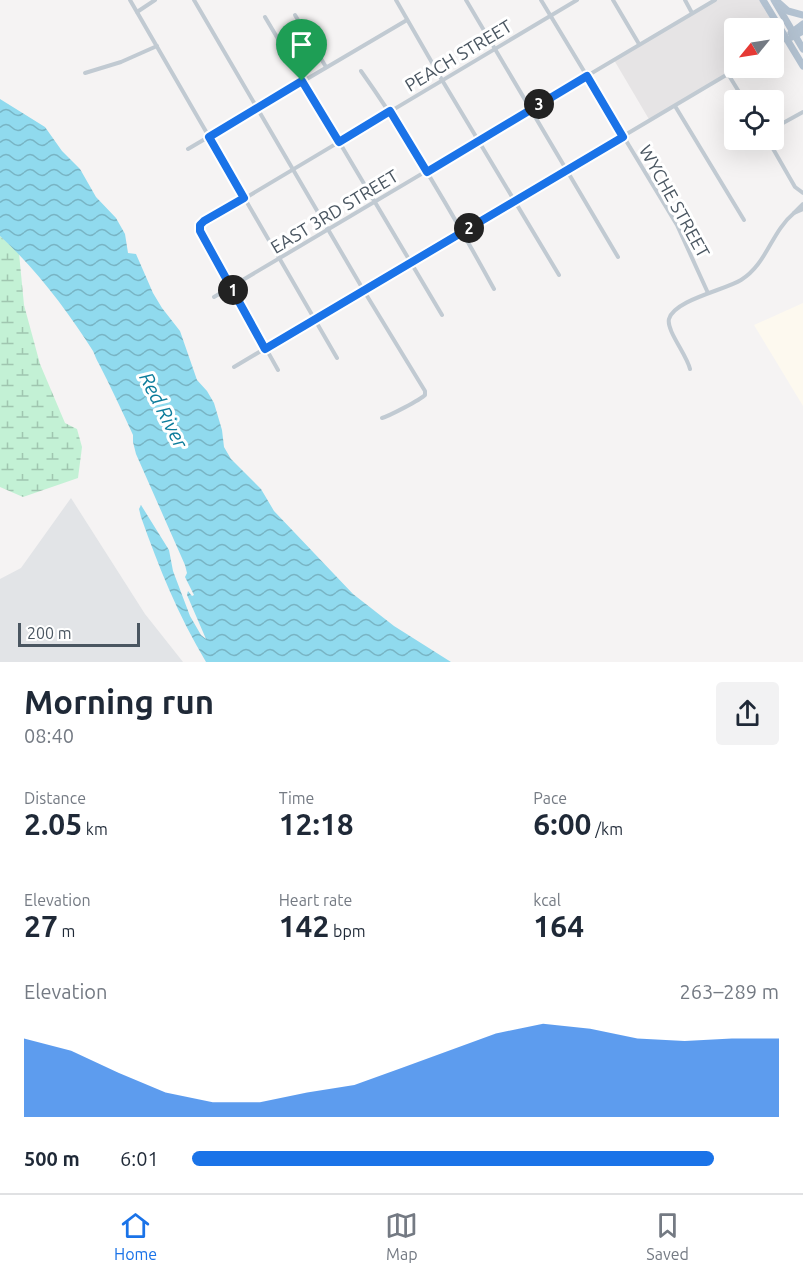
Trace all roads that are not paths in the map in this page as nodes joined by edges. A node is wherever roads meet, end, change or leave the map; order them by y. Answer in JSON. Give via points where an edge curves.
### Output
{"nodes":[{"id":1,"x":130,"y":0,"type":"edge"},
{"id":2,"x":155,"y":0,"type":"edge"},
{"id":3,"x":194,"y":0,"type":"edge"},
{"id":4,"x":396,"y":0,"type":"edge"},
{"id":5,"x":466,"y":0,"type":"edge"},
{"id":6,"x":541,"y":0,"type":"edge"},
{"id":7,"x":576,"y":0,"type":"edge"},
{"id":8,"x":613,"y":0,"type":"edge"},
{"id":9,"x":685,"y":0,"type":"edge"},
{"id":10,"x":715,"y":0,"type":"edge"},
{"id":11,"x":764,"y":0,"type":"edge"},
{"id":12,"x":774,"y":0,"type":"edge"},
{"id":13,"x":136,"y":12,"type":"junction"},
{"id":14,"x":692,"y":13,"type":"junction"},
{"id":15,"x":295,"y":15,"type":"dead end"},
{"id":16,"x":550,"y":15,"type":"junction"},
{"id":17,"x":803,"y":15,"type":"edge"},
{"id":18,"x":265,"y":16,"type":"dead end"},
{"id":19,"x":406,"y":20,"type":"junction"},
{"id":20,"x":803,"y":24,"type":"edge"},
{"id":21,"x":803,"y":31,"type":"edge"},
{"id":22,"x":794,"y":33,"type":"junction"},
{"id":23,"x":786,"y":38,"type":"junction"},
{"id":24,"x":639,"y":44,"type":"junction"},
{"id":25,"x":157,"y":46,"type":"junction"},
{"id":26,"x":494,"y":49,"type":"junction"},
{"id":27,"x":803,"y":49,"type":"edge"},
{"id":28,"x":803,"y":66,"type":"edge"},
{"id":29,"x":326,"y":67,"type":"junction"},
{"id":30,"x":361,"y":71,"type":"dead end"},
{"id":31,"x":85,"y":73,"type":"dead end"},
{"id":32,"x":587,"y":76,"type":"junction"},
{"id":33,"x":724,"y":76,"type":"edge"},
{"id":34,"x":442,"y":80,"type":"junction"},
{"id":35,"x":302,"y":81,"type":"junction"},
{"id":36,"x":675,"y":106,"type":"junction"},
{"id":37,"x":258,"y":108,"type":"junction"},
{"id":38,"x":531,"y":109,"type":"junction"},
{"id":39,"x":390,"y":111,"type":"junction"},
{"id":40,"x":803,"y":112,"type":"edge"},
{"id":41,"x":784,"y":122,"type":"edge"},
{"id":42,"x":209,"y":137,"type":"junction"},
{"id":43,"x":623,"y":137,"type":"junction"},
{"id":44,"x":478,"y":141,"type":"junction"},
{"id":45,"x":339,"y":142,"type":"junction"},
{"id":46,"x":188,"y":149,"type":"dead end"},
{"id":47,"x":774,"y":150,"type":"edge"},
{"id":48,"x":294,"y":168,"type":"junction"},
{"id":49,"x":567,"y":170,"type":"junction"},
{"id":50,"x":427,"y":172,"type":"junction"},
{"id":51,"x":792,"y":180,"type":"junction"},
{"id":52,"x":803,"y":189,"type":"edge"},
{"id":53,"x":803,"y":194,"type":"edge"},
{"id":54,"x":244,"y":198,"type":"junction"},
{"id":55,"x":515,"y":201,"type":"junction"},
{"id":56,"x":375,"y":203,"type":"junction"},
{"id":57,"x":803,"y":204,"type":"edge"},
{"id":58,"x":803,"y":209,"type":"edge"},
{"id":59,"x":794,"y":213,"type":"junction"},
{"id":60,"x":744,"y":220,"type":"dead end"},
{"id":61,"x":329,"y":230,"type":"junction"},
{"id":62,"x":462,"y":232,"type":"junction"},
{"id":63,"x":618,"y":257,"type":"dead end"},
{"id":64,"x":280,"y":260,"type":"junction"},
{"id":65,"x":411,"y":263,"type":"junction"},
{"id":66,"x":559,"y":275,"type":"dead end"},
{"id":67,"x":231,"y":288,"type":"junction"},
{"id":68,"x":494,"y":289,"type":"dead end"},
{"id":69,"x":364,"y":291,"type":"junction"},
{"id":70,"x":708,"y":293,"type":"junction"},
{"id":71,"x":214,"y":297,"type":"dead end"},
{"id":72,"x":442,"y":315,"type":"dead end"},
{"id":73,"x":315,"y":320,"type":"junction"},
{"id":74,"x":265,"y":349,"type":"junction"},
{"id":75,"x":337,"y":358,"type":"dead end"},
{"id":76,"x":234,"y":367,"type":"dead end"},
{"id":77,"x":690,"y":369,"type":"dead end"},
{"id":78,"x":278,"y":370,"type":"dead end"},
{"id":79,"x":382,"y":418,"type":"dead end"}],
"edges":[{"from":1,"to":13,"type":"street"},
{"from":2,"to":13,"type":"street"},
{"from":3,"to":37,"type":"street"},
{"from":4,"to":19,"type":"street"},
{"from":5,"to":26,"type":"street"},
{"from":6,"to":16,"type":"street","name":"WYCHE STREET"},
{"from":7,"to":16,"type":"street","name":"PEACH STREET"},
{"from":8,"to":24,"type":"street"},
{"from":9,"to":14,"type":"street"},
{"from":10,"to":14,"type":"street","name":"EAST 3RD STREET"},
{"from":11,"to":23,"type":"main road"},
{"from":12,"to":17,"type":"main road","via":[[788,11]]},
{"from":12,"to":22,"type":"main road"},
{"from":13,"to":25,"type":"street"},
{"from":14,"to":24,"type":"street","name":"EAST 3RD STREET"},
{"from":15,"to":29,"type":"street"},
{"from":16,"to":26,"type":"street","name":"PEACH STREET"},
{"from":16,"to":32,"type":"street","name":"WYCHE STREET"},
{"from":18,"to":35,"type":"street"},
{"from":19,"to":29,"type":"street"},
{"from":19,"to":34,"type":"street"},
{"from":20,"to":22,"type":"main road"},
{"from":21,"to":22,"type":"main road"},
{"from":22,"to":23,"type":"main road"},
{"from":22,"to":27,"type":"main road"},
{"from":23,"to":28,"type":"main road"},
{"from":24,"to":32,"type":"street","name":"EAST 3RD STREET"},
{"from":25,"to":31,"type":"street"},
{"from":25,"to":42,"type":"street"},
{"from":26,"to":34,"type":"street","name":"PEACH STREET"},
{"from":26,"to":38,"type":"street"},
{"from":29,"to":35,"type":"street"},
{"from":30,"to":39,"type":"street"},
{"from":32,"to":38,"type":"street","name":"EAST 3RD STREET"},
{"from":32,"to":43,"type":"street","name":"WYCHE STREET"},
{"from":33,"to":36,"type":"street"},
{"from":34,"to":39,"type":"street","name":"PEACH STREET"},
{"from":34,"to":44,"type":"street"},
{"from":35,"to":37,"type":"street"},
{"from":35,"to":45,"type":"street"},
{"from":36,"to":43,"type":"street"},
{"from":36,"to":60,"type":"street"},
{"from":37,"to":42,"type":"street"},
{"from":37,"to":48,"type":"street"},
{"from":38,"to":44,"type":"street","name":"EAST 3RD STREET"},
{"from":38,"to":49,"type":"street"},
{"from":39,"to":45,"type":"street","name":"PEACH STREET"},
{"from":39,"to":50,"type":"street"},
{"from":40,"to":41,"type":"street"},
{"from":42,"to":46,"type":"street"},
{"from":42,"to":54,"type":"street"},
{"from":43,"to":49,"type":"street"},
{"from":43,"to":70,"type":"street","name":"WYCHE STREET","via":[[676,225]]},
{"from":44,"to":50,"type":"street","name":"EAST 3RD STREET"},
{"from":44,"to":55,"type":"street"},
{"from":45,"to":48,"type":"street","name":"PEACH STREET"},
{"from":45,"to":56,"type":"street"},
{"from":47,"to":51,"type":"street"},
{"from":48,"to":54,"type":"street","name":"PEACH STREET"},
{"from":48,"to":61,"type":"street"},
{"from":49,"to":55,"type":"street"},
{"from":49,"to":63,"type":"street"},
{"from":50,"to":56,"type":"street","name":"EAST 3RD STREET"},
{"from":50,"to":62,"type":"street"},
{"from":51,"to":52,"type":"street"},
{"from":51,"to":53,"type":"street"},
{"from":54,"to":64,"type":"street"},
{"from":54,"to":67,"type":"street","name":"PEACH STREET","via":[[200,225]]},
{"from":55,"to":62,"type":"street"},
{"from":55,"to":66,"type":"street"},
{"from":56,"to":61,"type":"street","name":"EAST 3RD STREET"},
{"from":56,"to":65,"type":"street"},
{"from":57,"to":59,"type":"street"},
{"from":58,"to":59,"type":"street"},
{"from":59,"to":70,"type":"street","via":[[779,227],[753,271],[737,283]]},
{"from":61,"to":64,"type":"street","name":"EAST 3RD STREET"},
{"from":61,"to":69,"type":"street"},
{"from":62,"to":65,"type":"street"},
{"from":62,"to":68,"type":"street"},
{"from":64,"to":67,"type":"street","name":"EAST 3RD STREET"},
{"from":64,"to":73,"type":"street"},
{"from":65,"to":69,"type":"street"},
{"from":65,"to":72,"type":"street"},
{"from":67,"to":71,"type":"street","name":"EAST 3RD STREET"},
{"from":67,"to":74,"type":"street"},
{"from":69,"to":73,"type":"street"},
{"from":69,"to":79,"type":"street","via":[[426,394]]},
{"from":70,"to":77,"type":"street","via":[[678,308],[669,320]]},
{"from":73,"to":74,"type":"street"},
{"from":73,"to":75,"type":"street"},
{"from":74,"to":76,"type":"street"},
{"from":74,"to":78,"type":"street"}]}
